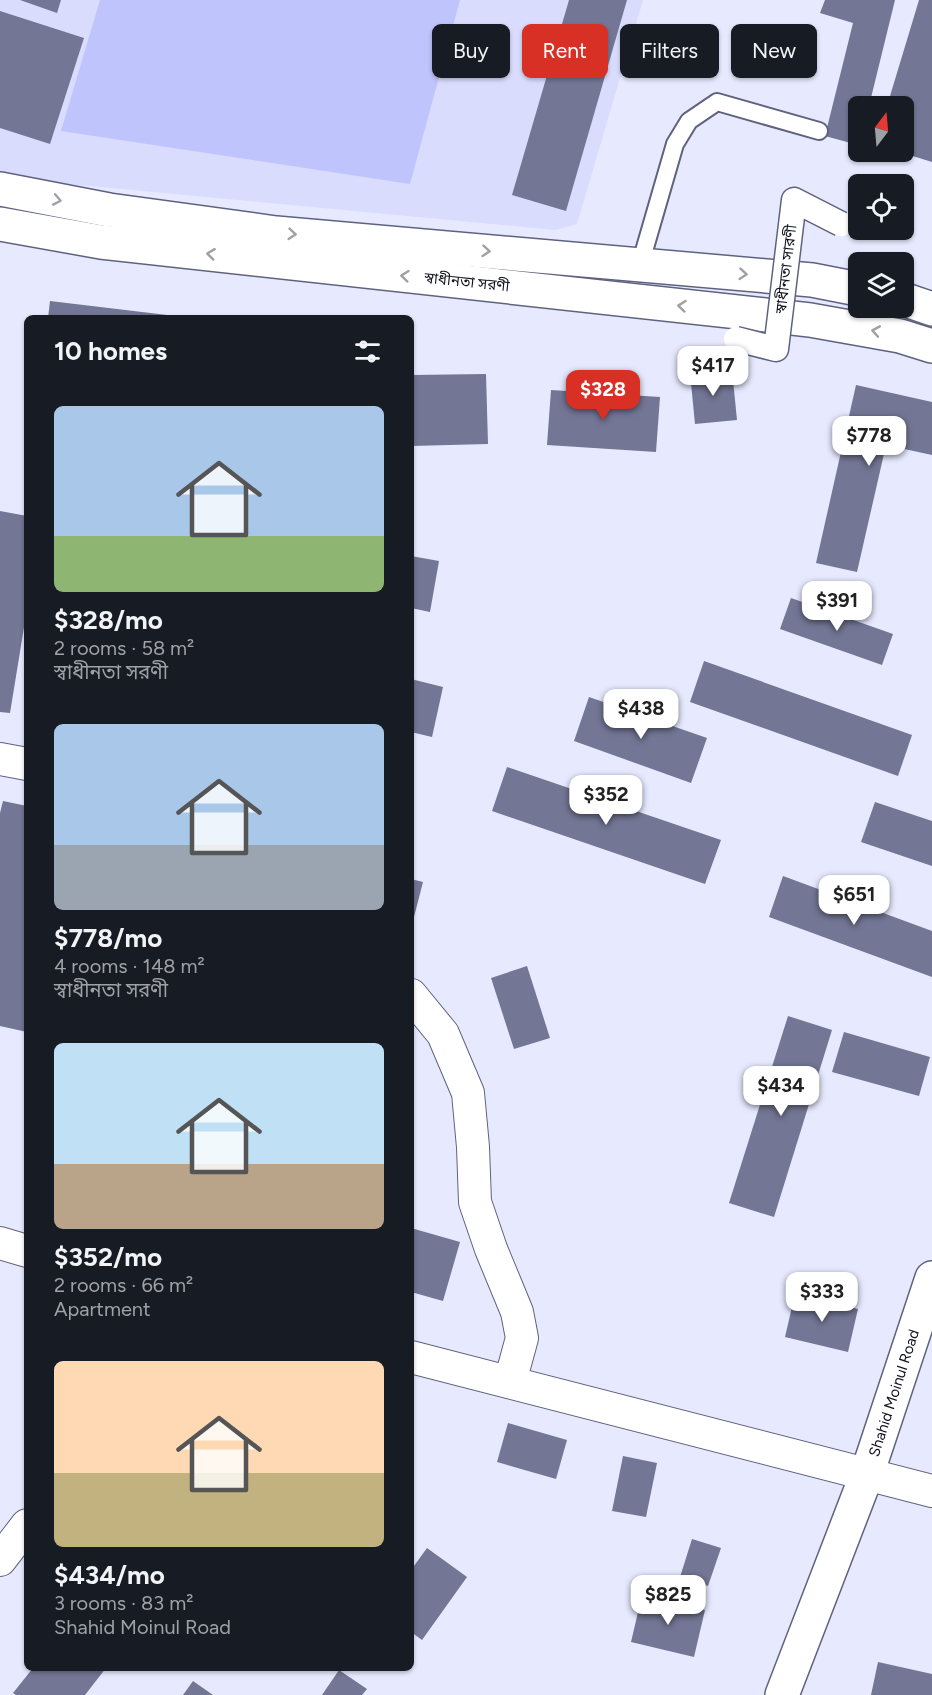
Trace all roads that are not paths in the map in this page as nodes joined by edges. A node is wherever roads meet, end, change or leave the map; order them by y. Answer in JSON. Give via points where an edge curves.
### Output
{"nodes":[{"id":1,"x":819,"y":131,"type":"dead end"},
{"id":2,"x":0,"y":189,"type":"edge"},
{"id":3,"x":0,"y":224,"type":"edge"},
{"id":4,"x":841,"y":224,"type":"dead end"},
{"id":5,"x":640,"y":265,"type":"junction"},
{"id":6,"x":848,"y":287,"type":"edge"},
{"id":7,"x":914,"y":303,"type":"edge"},
{"id":8,"x":932,"y":309,"type":"edge"},
{"id":9,"x":736,"y":339,"type":"dead end"},
{"id":10,"x":932,"y":346,"type":"edge"},
{"id":11,"x":0,"y":759,"type":"edge"},
{"id":12,"x":24,"y":763,"type":"edge"},
{"id":13,"x":414,"y":999,"type":"edge"},
{"id":14,"x":0,"y":1243,"type":"edge"},
{"id":15,"x":24,"y":1250,"type":"edge"},
{"id":16,"x":932,"y":1278,"type":"edge"},
{"id":17,"x":414,"y":1358,"type":"edge"},
{"id":18,"x":510,"y":1382,"type":"junction"},
{"id":19,"x":867,"y":1474,"type":"junction"},
{"id":20,"x":932,"y":1491,"type":"edge"},
{"id":21,"x":24,"y":1529,"type":"edge"},
{"id":22,"x":0,"y":1560,"type":"edge"},
{"id":23,"x":782,"y":1695,"type":"edge"}],
"edges":[{"from":1,"to":5,"type":"lane","via":[[717,102],[689,121],[675,144]]},
{"from":2,"to":5,"type":"main road","one_way":true,"via":[[109,210],[276,233]]},
{"from":10,"to":3,"type":"main road","name":"স্বাধীনতা সরণী","one_way":true,"via":[[900,336],[810,320],[101,242]]},
{"from":4,"to":9,"type":"street","name":"স্বাধীনতা সারণী","bridge":true,"via":[[795,200],[776,349]]},
{"from":5,"to":6,"type":"main road","one_way":true,"via":[[812,280]]},
{"from":7,"to":8,"type":"main road"},
{"from":11,"to":12,"type":"street"},
{"from":13,"to":18,"type":"street","via":[[443,1034],[468,1093],[475,1202],[518,1312],[522,1338]]},
{"from":14,"to":15,"type":"street"},
{"from":16,"to":19,"type":"main road","name":"Shahid Moinul Road"},
{"from":17,"to":18,"type":"street"},
{"from":18,"to":19,"type":"street"},
{"from":19,"to":20,"type":"street"},
{"from":19,"to":23,"type":"main road","name":"Shahid Moinul Road"},
{"from":21,"to":22,"type":"street"}]}
